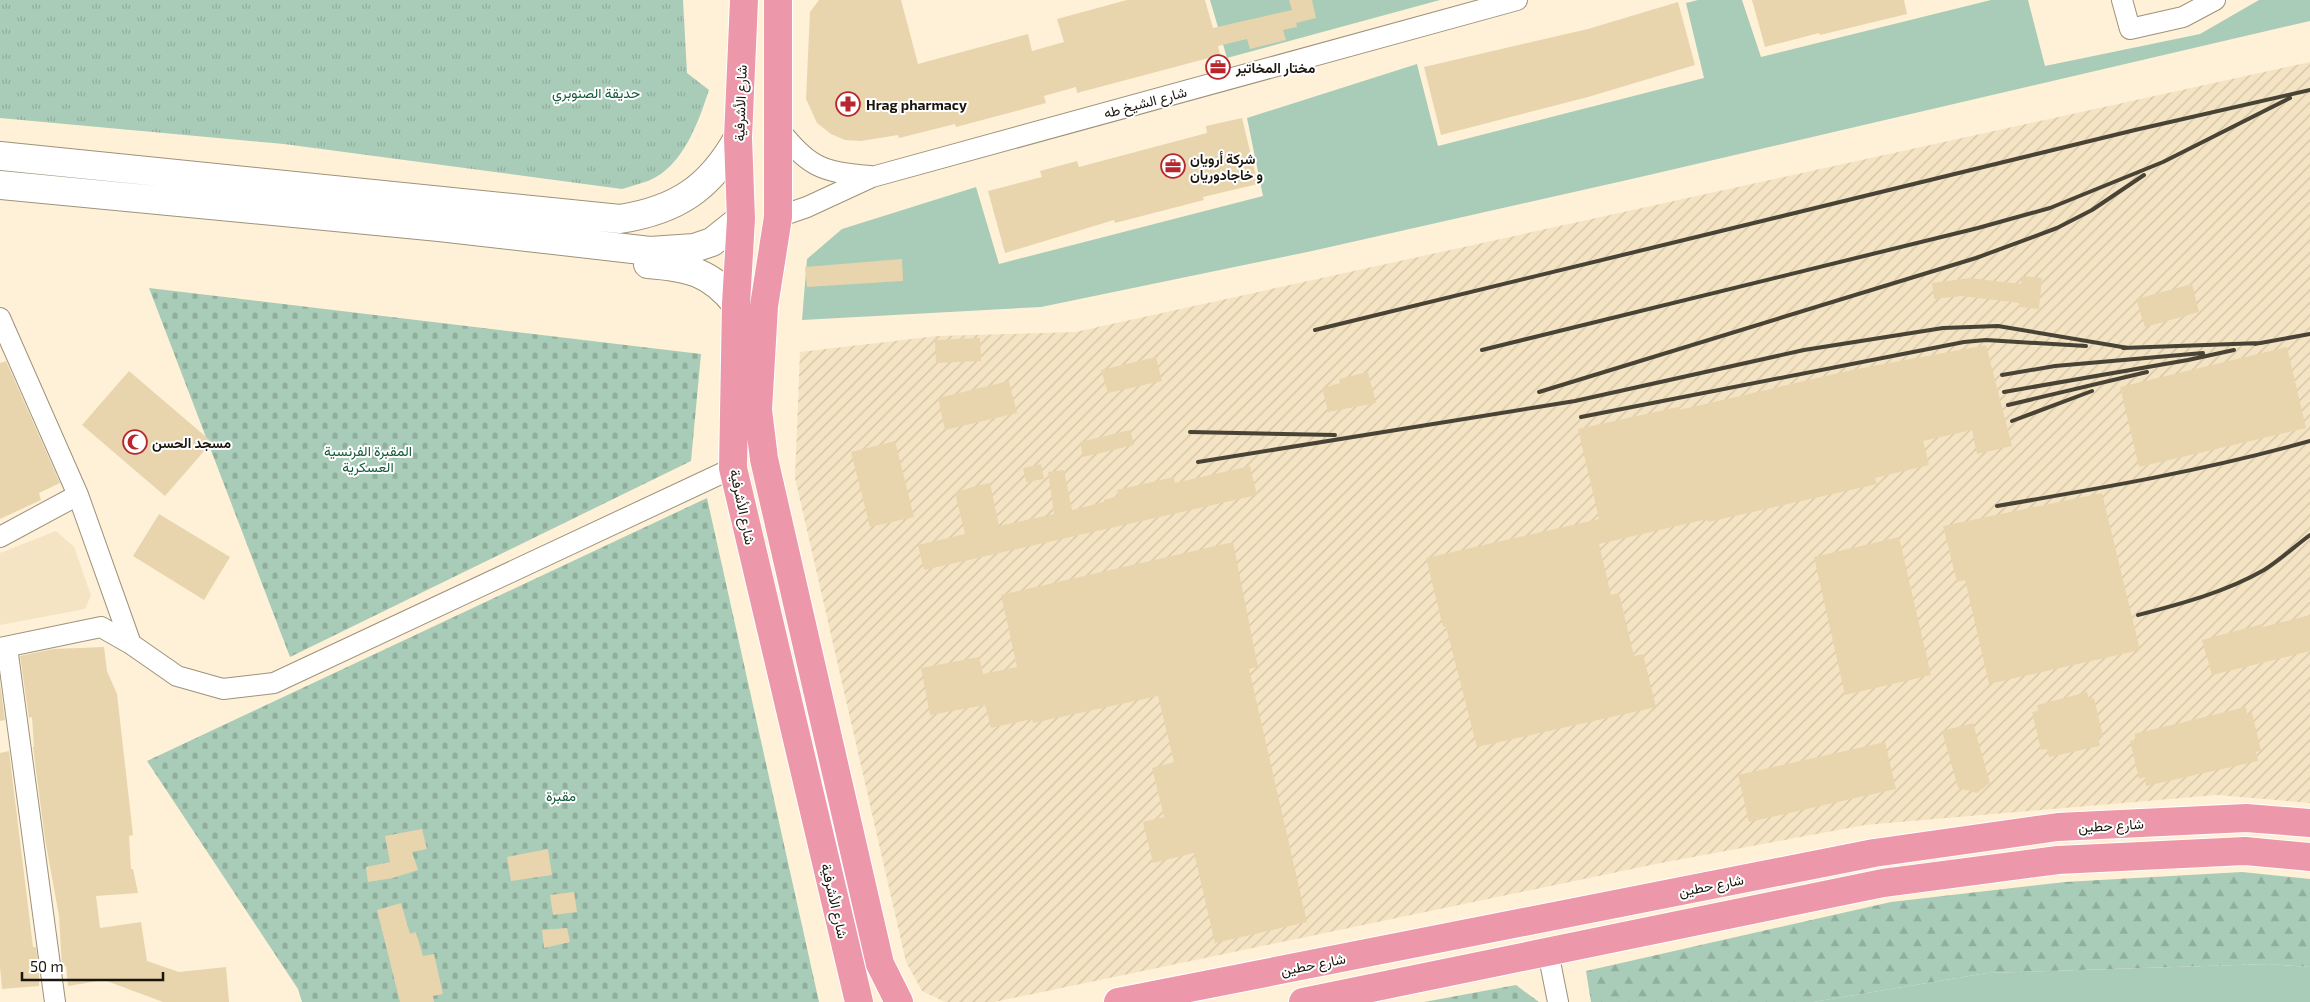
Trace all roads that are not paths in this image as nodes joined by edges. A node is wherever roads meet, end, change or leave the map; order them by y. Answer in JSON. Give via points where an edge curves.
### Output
{"nodes":[{"id":1,"x":744,"y":0,"type":"edge"},
{"id":2,"x":778,"y":0,"type":"edge"},
{"id":3,"x":1517,"y":0,"type":"edge"},
{"id":4,"x":2122,"y":0,"type":"edge"},
{"id":5,"x":2215,"y":0,"type":"edge"},
{"id":6,"x":776,"y":126,"type":"junction"},
{"id":7,"x":738,"y":138,"type":"junction"},
{"id":8,"x":0,"y":156,"type":"edge"},
{"id":9,"x":872,"y":177,"type":"junction"},
{"id":10,"x":0,"y":185,"type":"edge"},
{"id":11,"x":778,"y":217,"type":"junction"},
{"id":12,"x":741,"y":219,"type":"junction"},
{"id":13,"x":556,"y":240,"type":"junction"},
{"id":14,"x":736,"y":304,"type":"junction"},
{"id":15,"x":0,"y":318,"type":"edge"},
{"id":16,"x":733,"y":468,"type":"junction"},
{"id":17,"x":78,"y":495,"type":"junction"},
{"id":18,"x":0,"y":537,"type":"edge"},
{"id":19,"x":131,"y":644,"type":"junction"},
{"id":20,"x":4,"y":648,"type":"edge"},
{"id":21,"x":2310,"y":823,"type":"edge"},
{"id":22,"x":2310,"y":856,"type":"edge"},
{"id":23,"x":1548,"y":952,"type":"junction"},
{"id":24,"x":55,"y":1002,"type":"edge"},
{"id":25,"x":859,"y":1002,"type":"edge"},
{"id":26,"x":900,"y":1002,"type":"edge"},
{"id":27,"x":1118,"y":1002,"type":"edge"},
{"id":28,"x":1303,"y":1002,"type":"edge"},
{"id":29,"x":1558,"y":1002,"type":"edge"}],
"edges":[{"from":1,"to":7,"type":"main road","name":"شارع الأشرفية"},
{"from":2,"to":6,"type":"main road"},
{"from":3,"to":9,"type":"street","name":"شارع الشيخ طه"},
{"from":4,"to":5,"type":"street","via":[[2130,30],[2183,17]]},
{"from":6,"to":9,"type":"street","via":[[799,154],[816,166],[840,174]]},
{"from":6,"to":11,"type":"main road"},
{"from":7,"to":8,"type":"main road","via":[[726,160],[690,195],[669,207],[620,219]]},
{"from":7,"to":12,"type":"main road","name":"شارع الأشرفية"},
{"from":9,"to":11,"type":"street","name":"شارع الشيخ طه"},
{"from":10,"to":13,"type":"main road"},
{"from":11,"to":12,"type":"main road"},
{"from":11,"to":26,"type":"main road","via":[[764,306],[758,410],[764,459],[880,964]]},
{"from":12,"to":13,"type":"main road","via":[[712,242],[681,250],[650,252]]},
{"from":12,"to":14,"type":"main road","name":"شارع الأشرفية"},
{"from":13,"to":14,"type":"main road","via":[[601,256],[690,270],[724,288]]},
{"from":14,"to":16,"type":"main road","name":"شارع الأشرفية"},
{"from":15,"to":17,"type":"street"},
{"from":16,"to":19,"type":"street","via":[[274,684],[223,689],[204,684],[177,676]]},
{"from":16,"to":25,"type":"main road","name":"شارع الأشرفية"},
{"from":17,"to":18,"type":"street"},
{"from":17,"to":19,"type":"street"},
{"from":19,"to":20,"type":"street","via":[[101,627]]},
{"from":20,"to":24,"type":"street"},
{"from":21,"to":27,"type":"main road","name":"شارع حطين","via":[[2246,818],[2058,827],[1874,853]]},
{"from":22,"to":23,"type":"main road","via":[[2244,851],[2058,860],[1883,883]]},
{"from":23,"to":28,"type":"main road"},
{"from":23,"to":29,"type":"street"}]}
